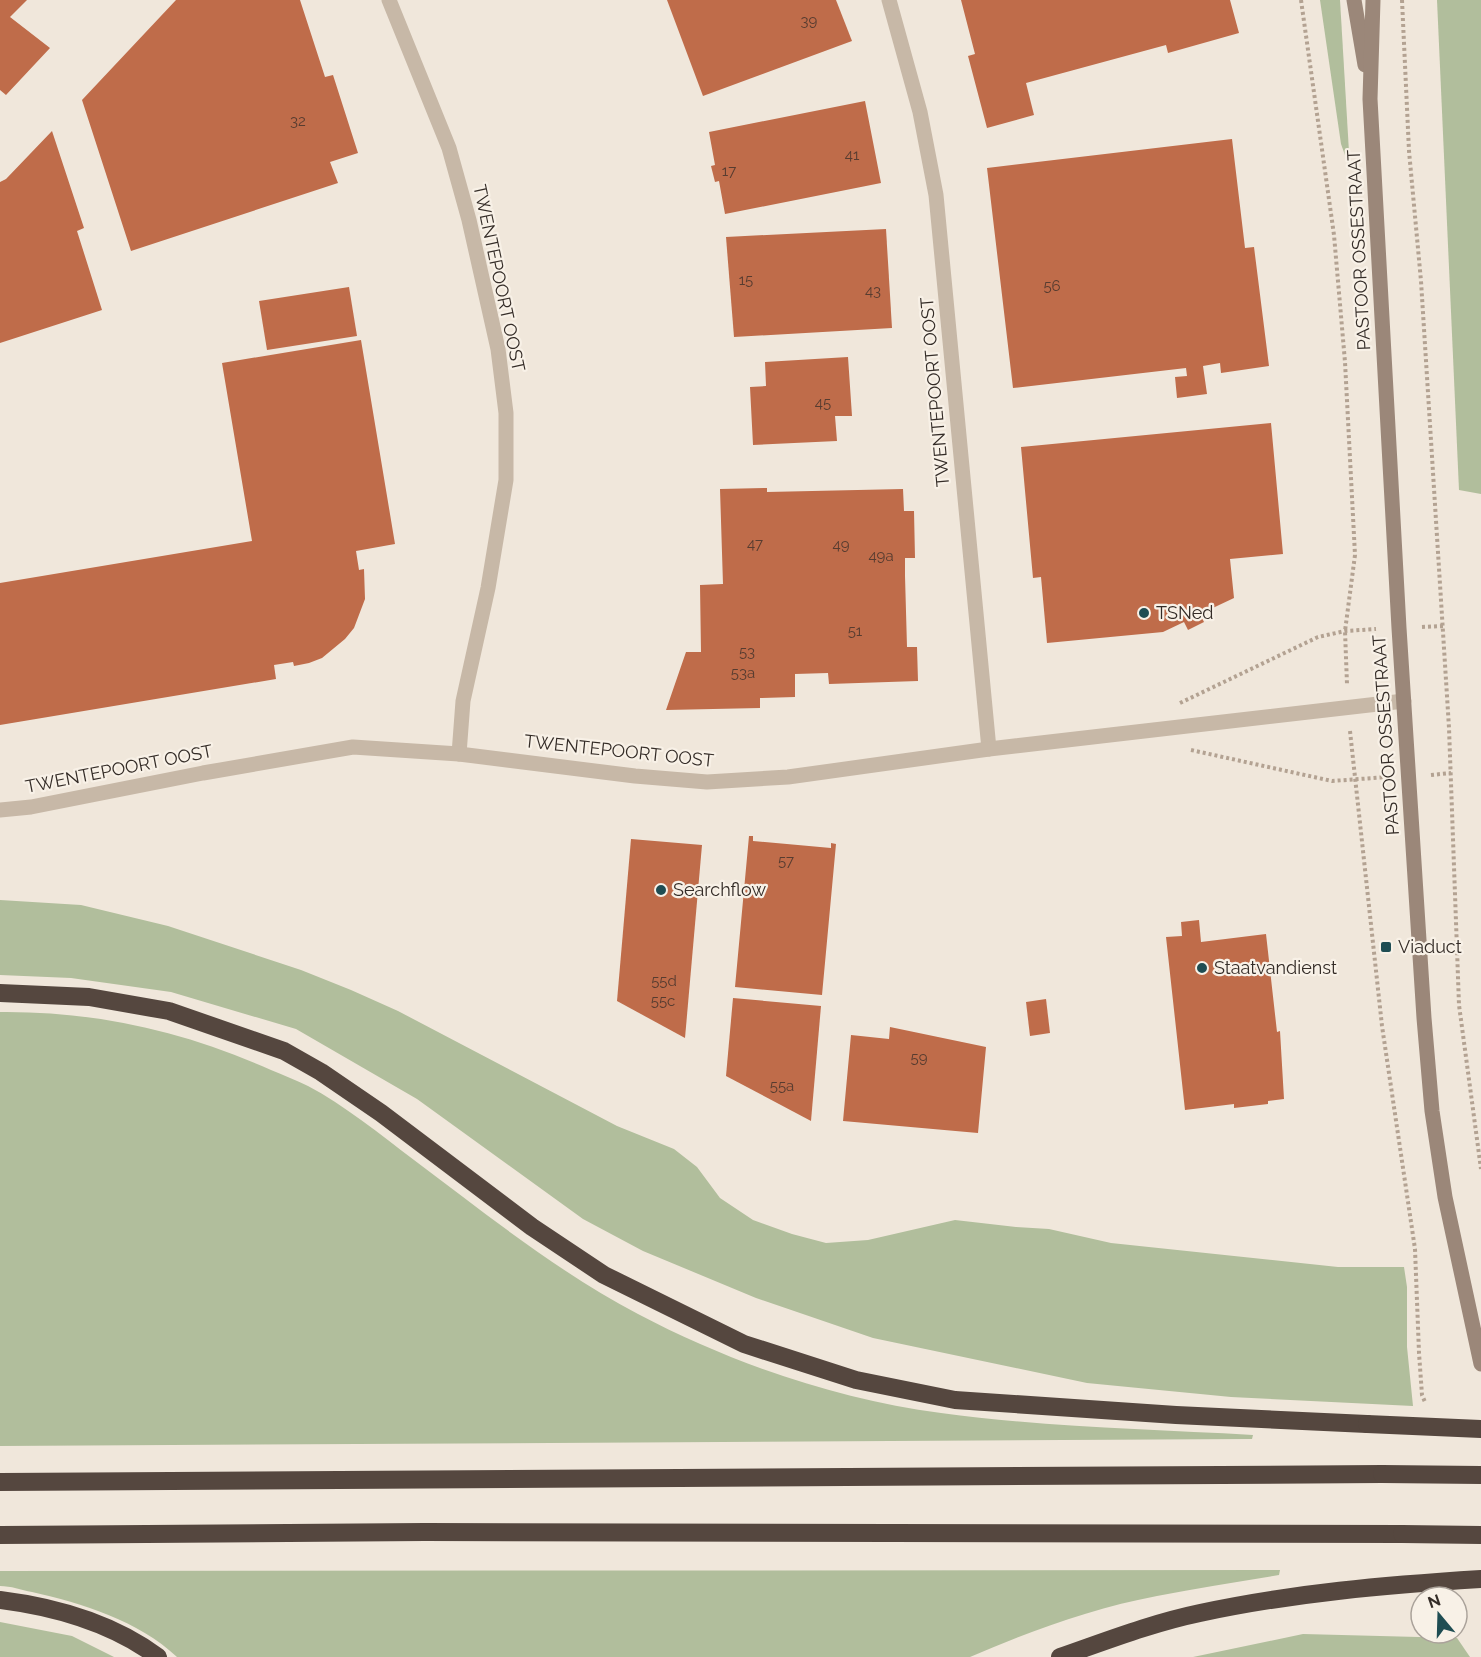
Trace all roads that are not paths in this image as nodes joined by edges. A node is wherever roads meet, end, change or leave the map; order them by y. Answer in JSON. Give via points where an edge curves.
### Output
{"nodes":[{"id":1,"x":389,"y":0,"type":"edge"},
{"id":2,"x":889,"y":0,"type":"edge"},
{"id":3,"x":1354,"y":0,"type":"edge"},
{"id":4,"x":1373,"y":0,"type":"edge"},
{"id":5,"x":1370,"y":99,"type":"junction"},
{"id":6,"x":1404,"y":701,"type":"junction"},
{"id":7,"x":989,"y":749,"type":"junction"},
{"id":8,"x":459,"y":754,"type":"junction"},
{"id":9,"x":0,"y":810,"type":"edge"},
{"id":10,"x":0,"y":993,"type":"edge"},
{"id":11,"x":1481,"y":1364,"type":"edge"},
{"id":12,"x":1481,"y":1429,"type":"edge"},
{"id":13,"x":1481,"y":1475,"type":"edge"},
{"id":14,"x":0,"y":1482,"type":"edge"},
{"id":15,"x":0,"y":1535,"type":"edge"},
{"id":16,"x":1481,"y":1535,"type":"edge"},
{"id":17,"x":1481,"y":1579,"type":"edge"},
{"id":18,"x":0,"y":1600,"type":"edge"},
{"id":19,"x":158,"y":1657,"type":"edge"},
{"id":20,"x":1060,"y":1657,"type":"edge"}],
"edges":[{"from":1,"to":8,"type":"street","name":"TWENTEPOORT OOST","via":[[449,148],[498,349],[506,412],[506,480],[463,701]]},
{"from":2,"to":7,"type":"street","name":"TWENTEPOORT OOST","via":[[920,112],[936,195]]},
{"from":3,"to":5,"type":"main road","name":"PASTOOR OSSESTRAAT"},
{"from":4,"to":5,"type":"main road","name":"PASTOOR OSSESTRAAT"},
{"from":5,"to":6,"type":"main road","name":"PASTOOR OSSESTRAAT"},
{"from":6,"to":7,"type":"street","name":"TWENTEPOORT OOST"},
{"from":6,"to":11,"type":"main road","name":"PASTOOR OSSESTRAAT","via":[[1432,1111],[1444,1197]]},
{"from":7,"to":8,"type":"street","name":"TWENTEPOORT OOST","via":[[788,777],[707,782]]},
{"from":8,"to":9,"type":"street","name":"TWENTEPOORT OOST","via":[[353,747]]},
{"from":10,"to":12,"type":"highway","bridge":true,"via":[[89,997],[169,1011],[284,1051],[381,1113],[532,1227],[604,1275],[744,1344],[856,1380],[955,1400]]},
{"from":13,"to":14,"type":"highway","bridge":true},
{"from":15,"to":16,"type":"highway","bridge":true},
{"from":17,"to":20,"type":"highway","via":[[1298,1594],[1197,1613]]},
{"from":18,"to":19,"type":"highway","via":[[84,1618]]}]}
